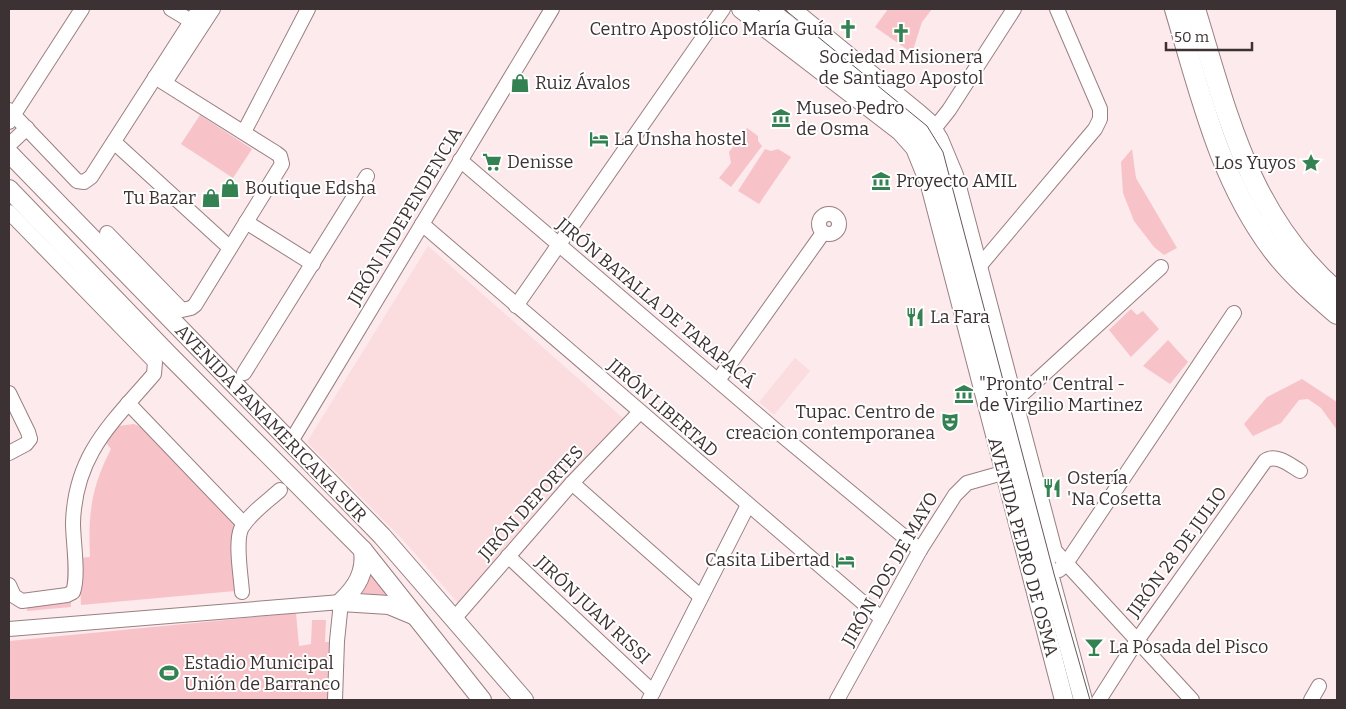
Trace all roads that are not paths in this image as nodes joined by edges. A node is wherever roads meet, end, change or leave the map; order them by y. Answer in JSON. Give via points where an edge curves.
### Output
{"nodes":[{"id":1,"x":82,"y":9,"type":"edge"},
{"id":2,"x":171,"y":9,"type":"edge"},
{"id":3,"x":199,"y":9,"type":"edge"},
{"id":4,"x":213,"y":9,"type":"edge"},
{"id":5,"x":308,"y":9,"type":"edge"},
{"id":6,"x":552,"y":9,"type":"edge"},
{"id":7,"x":723,"y":9,"type":"edge"},
{"id":8,"x":740,"y":9,"type":"edge"},
{"id":9,"x":768,"y":9,"type":"edge"},
{"id":10,"x":794,"y":9,"type":"edge"},
{"id":11,"x":1014,"y":9,"type":"edge"},
{"id":12,"x":1057,"y":9,"type":"edge"},
{"id":13,"x":1175,"y":9,"type":"edge"},
{"id":14,"x":1195,"y":9,"type":"edge"},
{"id":15,"x":191,"y":21,"type":"junction"},
{"id":16,"x":162,"y":78,"type":"junction"},
{"id":17,"x":11,"y":116,"type":"edge"},
{"id":18,"x":27,"y":128,"type":"junction"},
{"id":19,"x":244,"y":132,"type":"junction"},
{"id":20,"x":926,"y":138,"type":"junction"},
{"id":21,"x":114,"y":142,"type":"junction"},
{"id":22,"x":9,"y":145,"type":"edge"},
{"id":23,"x":9,"y":153,"type":"edge"},
{"id":24,"x":460,"y":160,"type":"junction"},
{"id":25,"x":367,"y":176,"type":"dead end"},
{"id":26,"x":9,"y":189,"type":"edge"},
{"id":27,"x":9,"y":212,"type":"edge"},
{"id":28,"x":246,"y":222,"type":"junction"},
{"id":29,"x":422,"y":224,"type":"junction"},
{"id":30,"x":107,"y":233,"type":"dead end"},
{"id":31,"x":823,"y":233,"type":"dead end"},
{"id":32,"x":559,"y":244,"type":"junction"},
{"id":33,"x":230,"y":248,"type":"junction"},
{"id":34,"x":313,"y":264,"type":"junction"},
{"id":35,"x":1161,"y":267,"type":"dead end"},
{"id":36,"x":967,"y":271,"type":"junction"},
{"id":37,"x":1337,"y":292,"type":"edge"},
{"id":38,"x":516,"y":306,"type":"junction"},
{"id":39,"x":1234,"y":313,"type":"dead end"},
{"id":40,"x":1337,"y":314,"type":"edge"},
{"id":41,"x":244,"y":373,"type":"dead end"},
{"id":42,"x":719,"y":380,"type":"junction"},
{"id":43,"x":9,"y":393,"type":"edge"},
{"id":44,"x":1009,"y":402,"type":"junction"},
{"id":45,"x":128,"y":403,"type":"junction"},
{"id":46,"x":986,"y":407,"type":"junction"},
{"id":47,"x":639,"y":413,"type":"junction"},
{"id":48,"x":290,"y":443,"type":"junction"},
{"id":49,"x":9,"y":453,"type":"edge"},
{"id":50,"x":1021,"y":468,"type":"junction"},
{"id":51,"x":1300,"y":471,"type":"dead end"},
{"id":52,"x":1003,"y":473,"type":"junction"},
{"id":53,"x":572,"y":483,"type":"junction"},
{"id":54,"x":280,"y":490,"type":"dead end"},
{"id":55,"x":748,"y":505,"type":"junction"},
{"id":56,"x":244,"y":524,"type":"junction"},
{"id":57,"x":363,"y":550,"type":"junction"},
{"id":58,"x":920,"y":550,"type":"junction"},
{"id":59,"x":508,"y":556,"type":"junction"},
{"id":60,"x":1065,"y":565,"type":"junction"},
{"id":61,"x":408,"y":566,"type":"junction"},
{"id":62,"x":1050,"y":576,"type":"junction"},
{"id":63,"x":1032,"y":580,"type":"junction"},
{"id":64,"x":11,"y":591,"type":"edge"},
{"id":65,"x":242,"y":592,"type":"dead end"},
{"id":66,"x":701,"y":597,"type":"junction"},
{"id":67,"x":394,"y":600,"type":"junction"},
{"id":68,"x":341,"y":602,"type":"junction"},
{"id":69,"x":882,"y":619,"type":"junction"},
{"id":70,"x":453,"y":620,"type":"junction"},
{"id":71,"x":9,"y":629,"type":"edge"},
{"id":72,"x":1136,"y":642,"type":"junction"},
{"id":73,"x":1319,"y":686,"type":"dead end"},
{"id":74,"x":651,"y":696,"type":"edge"},
{"id":75,"x":335,"y":700,"type":"edge"},
{"id":76,"x":482,"y":700,"type":"edge"},
{"id":77,"x":524,"y":700,"type":"edge"},
{"id":78,"x":837,"y":700,"type":"edge"},
{"id":79,"x":1064,"y":700,"type":"edge"},
{"id":80,"x":1083,"y":700,"type":"edge"},
{"id":81,"x":1099,"y":700,"type":"edge"},
{"id":82,"x":1192,"y":700,"type":"edge"},
{"id":83,"x":1311,"y":700,"type":"edge"}],
"edges":[{"from":1,"to":17,"type":"street"},
{"from":2,"to":15,"type":"street"},
{"from":3,"to":15,"type":"street"},
{"from":4,"to":16,"type":"street"},
{"from":5,"to":19,"type":"street"},
{"from":6,"to":24,"type":"street","name":"JIRÓN INDEPENDENCIA"},
{"from":7,"to":32,"type":"street"},
{"from":8,"to":20,"type":"main road","name":"AVENIDA PEDRO DE OSMA","via":[[900,131]]},
{"from":9,"to":20,"type":"main road","name":"AVENIDA PEDRO DE OSMA"},
{"from":10,"to":20,"type":"street","name":"AVENIDA PEDRO DE OSMA","via":[[921,114]]},
{"from":11,"to":20,"type":"street"},
{"from":12,"to":36,"type":"street","via":[[1100,109],[1100,119],[1095,129]]},
{"from":13,"to":40,"type":"highway","via":[[1221,158],[1241,200],[1275,253],[1308,289]]},
{"from":14,"to":37,"type":"highway","via":[[1241,154],[1258,192],[1284,235]]},
{"from":15,"to":16,"type":"street"},
{"from":16,"to":19,"type":"street"},
{"from":16,"to":21,"type":"street"},
{"from":17,"to":18,"type":"street"},
{"from":18,"to":21,"type":"street","via":[[77,181],[84,182],[91,177]]},
{"from":18,"to":22,"type":"street"},
{"from":19,"to":28,"type":"street","via":[[282,160]]},
{"from":20,"to":36,"type":"main road","name":"AVENIDA PEDRO DE OSMA","via":[[930,184]]},
{"from":20,"to":36,"type":"street","name":"AVENIDA PEDRO DE OSMA","via":[[956,176]]},
{"from":21,"to":33,"type":"street"},
{"from":23,"to":48,"type":"main road","name":"AVENIDA PANAMERICANA SUR"},
{"from":24,"to":29,"type":"street","name":"JIRÓN INDEPENDENCIA"},
{"from":24,"to":32,"type":"street","name":"JIRÓN BATALLA DE TARAPACÁ"},
{"from":25,"to":34,"type":"street"},
{"from":26,"to":57,"type":"main road","name":"AVENIDA PANAMERICANA SUR"},
{"from":27,"to":45,"type":"street","via":[[156,362],[154,374]]},
{"from":28,"to":33,"type":"street"},
{"from":28,"to":34,"type":"street"},
{"from":29,"to":38,"type":"street","name":"JIRÓN LIBERTAD"},
{"from":29,"to":48,"type":"street","name":"JIRÓN INDEPENDENCIA"},
{"from":30,"to":33,"type":"street","via":[[182,310],[195,305]]},
{"from":31,"to":42,"type":"street"},
{"from":32,"to":38,"type":"street"},
{"from":32,"to":42,"type":"street","name":"JIRÓN BATALLA DE TARAPACÁ"},
{"from":34,"to":41,"type":"street"},
{"from":35,"to":44,"type":"street"},
{"from":36,"to":44,"type":"main road","name":"AVENIDA PEDRO DE OSMA"},
{"from":36,"to":46,"type":"main road","name":"AVENIDA PEDRO DE OSMA"},
{"from":38,"to":47,"type":"street","name":"JIRÓN LIBERTAD"},
{"from":39,"to":60,"type":"street"},
{"from":42,"to":58,"type":"street","name":"JIRÓN BATALLA DE TARAPACÁ"},
{"from":43,"to":49,"type":"street","via":[[30,439]]},
{"from":44,"to":46,"type":"street"},
{"from":44,"to":50,"type":"main road","name":"AVENIDA PEDRO DE OSMA"},
{"from":44,"to":60,"type":"street","name":"AVENIDA PEDRO DE OSMA","via":[[1051,542]]},
{"from":45,"to":56,"type":"street"},
{"from":45,"to":64,"type":"street","via":[[96,442],[78,479],[73,516],[73,592],[25,601]]},
{"from":46,"to":52,"type":"main road","name":"AVENIDA PEDRO DE OSMA"},
{"from":47,"to":53,"type":"street","name":"JIRÓN DEPORTES"},
{"from":47,"to":55,"type":"street","name":"JIRÓN LIBERTAD"},
{"from":48,"to":61,"type":"main road","name":"AVENIDA PANAMERICANA SUR"},
{"from":50,"to":52,"type":"street","name":"JIRÓN DOS DE MAYO"},
{"from":50,"to":62,"type":"main road","name":"AVENIDA PEDRO DE OSMA"},
{"from":51,"to":72,"type":"street","name":"JIRÓN 28 DE JULIO","via":[[1276,458],[1270,457],[1265,461]]},
{"from":52,"to":58,"type":"street","name":"JIRÓN DOS DE MAYO","via":[[962,486]]},
{"from":52,"to":63,"type":"main road","name":"AVENIDA PEDRO DE OSMA"},
{"from":53,"to":59,"type":"street","name":"JIRÓN DEPORTES"},
{"from":53,"to":66,"type":"street"},
{"from":54,"to":56,"type":"street"},
{"from":55,"to":66,"type":"street"},
{"from":55,"to":69,"type":"street","name":"JIRÓN LIBERTAD"},
{"from":56,"to":65,"type":"street","via":[[239,541]]},
{"from":57,"to":67,"type":"main road","name":"AVENIDA PANAMERICANA SUR"},
{"from":57,"to":68,"type":"main road","via":[[361,577]]},
{"from":58,"to":69,"type":"street","name":"JIRÓN DOS DE MAYO"},
{"from":59,"to":70,"type":"street","name":"JIRÓN DEPORTES"},
{"from":59,"to":74,"type":"street","name":"JIRÓN JUAN RISSI"},
{"from":60,"to":62,"type":"street"},
{"from":60,"to":72,"type":"street","name":"AVENIDA PEDRO DE OSMA"},
{"from":61,"to":67,"type":"main road","via":[[404,588]]},
{"from":61,"to":70,"type":"main road","name":"AVENIDA PANAMERICANA SUR"},
{"from":62,"to":63,"type":"street"},
{"from":62,"to":80,"type":"main road","name":"AVENIDA PEDRO DE OSMA"},
{"from":63,"to":79,"type":"main road","name":"AVENIDA PEDRO DE OSMA"},
{"from":66,"to":74,"type":"street"},
{"from":67,"to":68,"type":"main road"},
{"from":67,"to":76,"type":"main road","name":"AVENIDA PANAMERICANA SUR","via":[[414,616]]},
{"from":68,"to":71,"type":"street"},
{"from":68,"to":75,"type":"street"},
{"from":69,"to":78,"type":"street","name":"JIRÓN DOS DE MAYO"},
{"from":70,"to":77,"type":"main road","name":"AVENIDA PANAMERICANA SUR"},
{"from":72,"to":81,"type":"street","name":"JIRÓN 28 DE JULIO"},
{"from":72,"to":82,"type":"street","name":"AVENIDA PEDRO DE OSMA"},
{"from":73,"to":83,"type":"street"}]}
